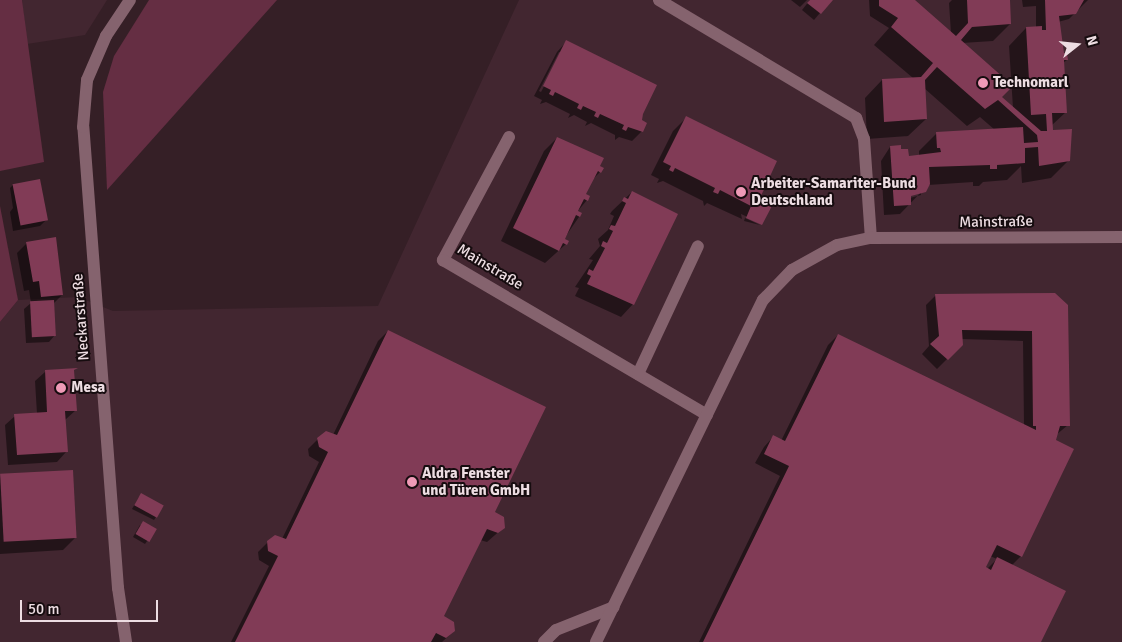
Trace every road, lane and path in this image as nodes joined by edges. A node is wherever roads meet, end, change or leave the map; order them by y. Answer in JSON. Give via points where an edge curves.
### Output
{"nodes":[{"id":1,"x":130,"y":0,"type":"edge"},
{"id":2,"x":659,"y":0,"type":"edge"},
{"id":3,"x":510,"y":137,"type":"dead end"},
{"id":4,"x":1122,"y":236,"type":"edge"},
{"id":5,"x":871,"y":238,"type":"junction"},
{"id":6,"x":698,"y":246,"type":"dead end"},
{"id":7,"x":638,"y":374,"type":"junction"},
{"id":8,"x":707,"y":415,"type":"junction"},
{"id":9,"x":614,"y":606,"type":"junction"},
{"id":10,"x":126,"y":642,"type":"edge"},
{"id":11,"x":544,"y":642,"type":"edge"},
{"id":12,"x":596,"y":642,"type":"edge"}],
"edges":[{"from":1,"to":10,"type":"street","name":"Neckarstraße","via":[[106,36],[87,80],[83,127],[118,588]]},
{"from":2,"to":5,"type":"street","via":[[856,118],[864,139]]},
{"from":3,"to":7,"type":"street","name":"Mainstraße","via":[[443,260]]},
{"from":4,"to":5,"type":"street","name":"Mainstraße"},
{"from":5,"to":8,"type":"street","name":"Mainstraße","via":[[837,245],[792,270],[763,300]]},
{"from":6,"to":7,"type":"street"},
{"from":7,"to":8,"type":"street","name":"Mainstraße"},
{"from":8,"to":9,"type":"street","name":"Mainstraße"},
{"from":9,"to":11,"type":"street","via":[[556,630]]},
{"from":9,"to":12,"type":"street","name":"Mainstraße"}]}
